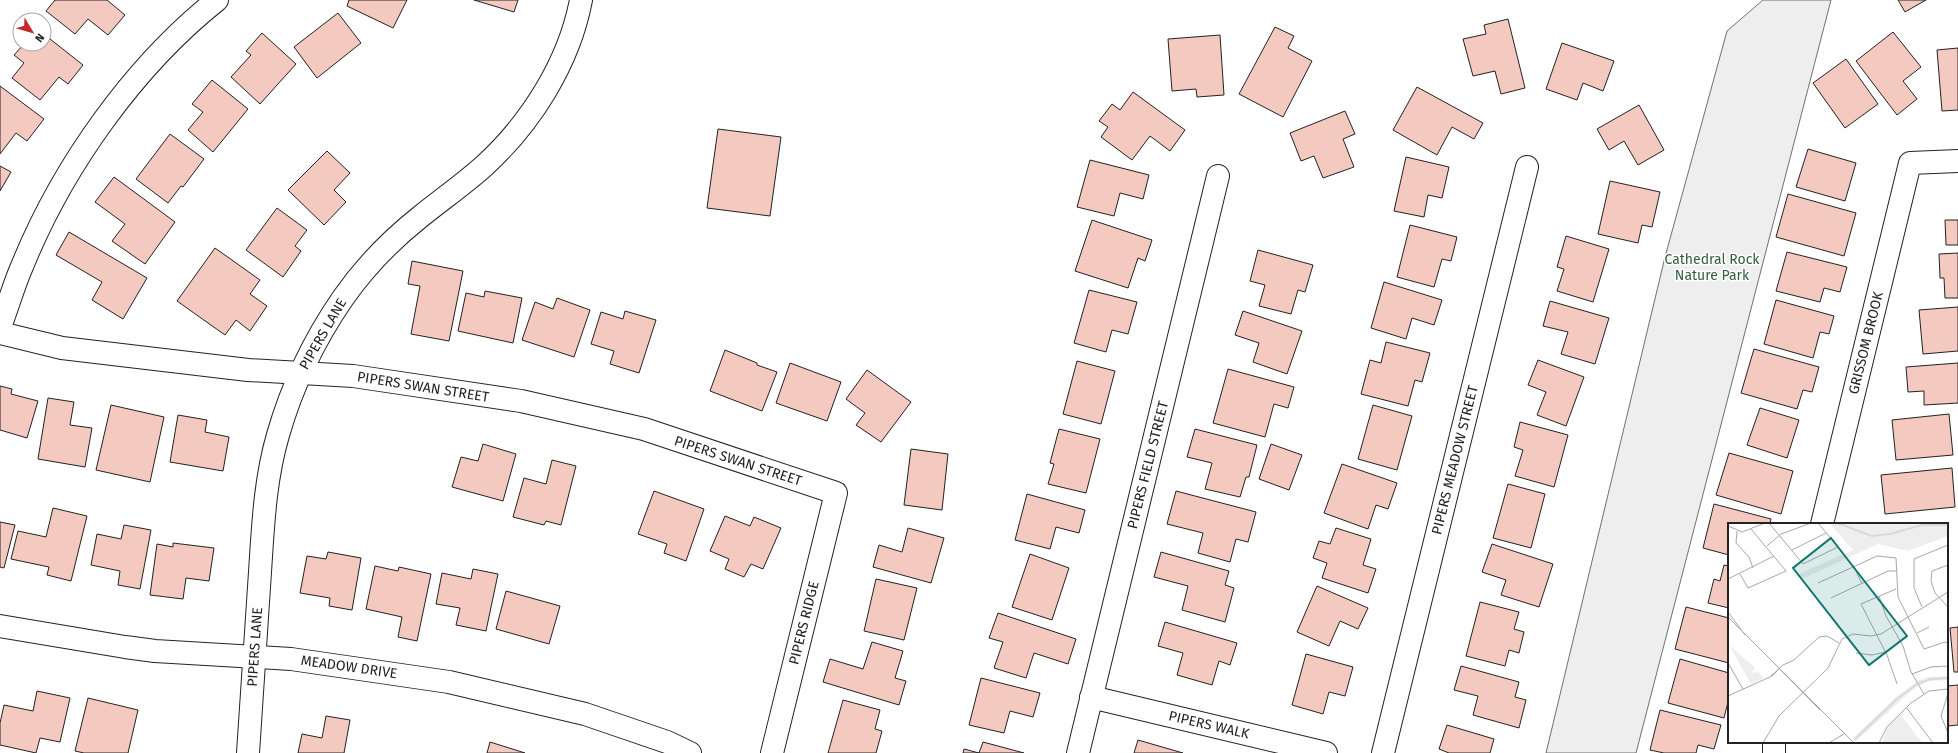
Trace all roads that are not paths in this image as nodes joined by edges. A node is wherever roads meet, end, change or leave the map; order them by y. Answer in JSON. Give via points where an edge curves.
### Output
{"nodes":[{"id":1,"x":217,"y":0,"type":"edge"},
{"id":2,"x":581,"y":0,"type":"edge"},
{"id":3,"x":1958,"y":161,"type":"edge"},
{"id":4,"x":1527,"y":167,"type":"dead end"},
{"id":5,"x":1218,"y":176,"type":"dead end"},
{"id":6,"x":0,"y":327,"type":"edge"},
{"id":7,"x":0,"y":333,"type":"edge"},
{"id":8,"x":300,"y":374,"type":"junction"},
{"id":9,"x":836,"y":493,"type":"joint"},
{"id":10,"x":1822,"y":523,"type":"edge"},
{"id":11,"x":0,"y":626,"type":"edge"},
{"id":12,"x":254,"y":657,"type":"junction"},
{"id":13,"x":1091,"y":697,"type":"junction"},
{"id":14,"x":248,"y":753,"type":"edge"},
{"id":15,"x":690,"y":753,"type":"edge"},
{"id":16,"x":772,"y":753,"type":"edge"},
{"id":17,"x":1078,"y":753,"type":"edge"},
{"id":18,"x":1326,"y":753,"type":"edge"},
{"id":19,"x":1383,"y":753,"type":"edge"}],
"edges":[{"from":1,"to":6,"type":"street","via":[[195,17],[143,71],[96,131],[56,195],[23,263]]},
{"from":2,"to":8,"type":"street","name":"PIPERS LANE","via":[[565,51],[542,95],[515,134],[485,165],[414,222],[370,264],[333,313]]},
{"from":3,"to":10,"type":"street","name":"GRISSOM BROOK","via":[[1910,163]]},
{"from":4,"to":19,"type":"street","name":"PIPERS MEADOW STREET"},
{"from":5,"to":13,"type":"street","name":"PIPERS FIELD STREET"},
{"from":7,"to":8,"type":"street","name":"PIPERS SWAN STREET","via":[[62,348]]},
{"from":8,"to":9,"type":"street","name":"PIPERS SWAN STREET","via":[[353,376],[529,403],[644,429]]},
{"from":8,"to":12,"type":"street","name":"PIPERS LANE","via":[[278,435],[269,476]]},
{"from":9,"to":16,"type":"street","name":"PIPERS RIDGE"},
{"from":11,"to":12,"type":"street","name":"MEADOW DRIVE","via":[[154,651]]},
{"from":12,"to":14,"type":"street","name":"PIPERS LANE"},
{"from":12,"to":15,"type":"street","name":"MEADOW DRIVE","via":[[291,659],[449,682],[585,714],[668,742]]},
{"from":13,"to":17,"type":"street","name":"PIPERS FIELD STREET"},
{"from":13,"to":18,"type":"street","name":"PIPERS WALK"}]}
